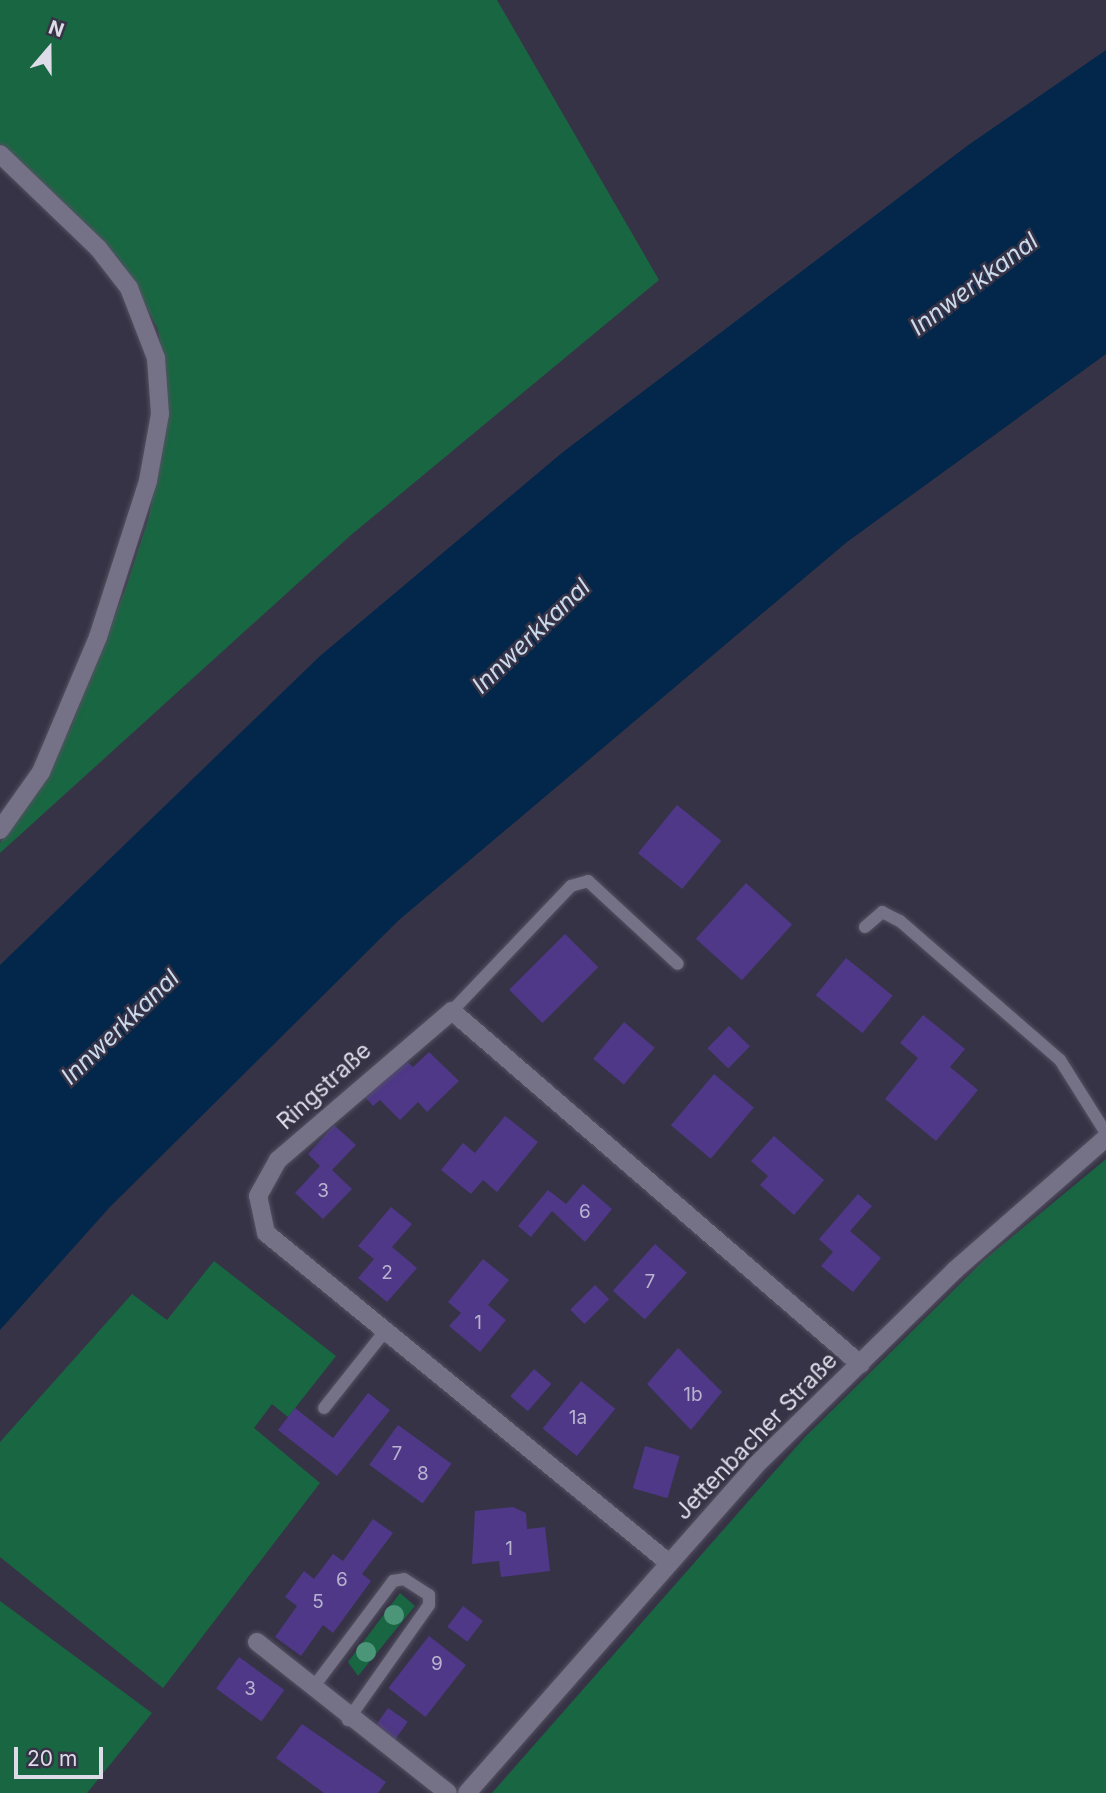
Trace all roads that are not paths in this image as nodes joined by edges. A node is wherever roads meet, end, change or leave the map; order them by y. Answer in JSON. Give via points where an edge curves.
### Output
{"nodes":[{"id":1,"x":0,"y":154,"type":"edge"},
{"id":2,"x":0,"y":830,"type":"edge"},
{"id":3,"x":865,"y":927,"type":"dead end"},
{"id":4,"x":678,"y":964,"type":"dead end"},
{"id":5,"x":452,"y":1011,"type":"junction"},
{"id":6,"x":1106,"y":1135,"type":"edge"},
{"id":7,"x":384,"y":1331,"type":"junction"},
{"id":8,"x":860,"y":1364,"type":"junction"},
{"id":9,"x":324,"y":1408,"type":"dead end"},
{"id":10,"x":669,"y":1563,"type":"junction"},
{"id":11,"x":257,"y":1642,"type":"dead end"},
{"id":12,"x":316,"y":1685,"type":"junction"},
{"id":13,"x":348,"y":1720,"type":"junction"},
{"id":14,"x":448,"y":1793,"type":"edge"},
{"id":15,"x":467,"y":1793,"type":"edge"}],
"edges":[{"from":1,"to":2,"type":"street","via":[[98,248],[129,288],[156,358],[160,414],[148,481],[98,638],[41,772]]},
{"from":3,"to":6,"type":"lane","via":[[882,912],[900,922],[1060,1060]]},
{"from":4,"to":5,"type":"lane","via":[[587,881],[571,886]]},
{"from":5,"to":7,"type":"street","name":"Ringstraße","via":[[278,1160],[258,1196],[266,1233]]},
{"from":5,"to":8,"type":"street"},
{"from":6,"to":8,"type":"street","name":"Jettenbacher Straße"},
{"from":7,"to":9,"type":"lane"},
{"from":7,"to":10,"type":"street","name":"Ringstraße"},
{"from":8,"to":10,"type":"street","name":"Jettenbacher Straße"},
{"from":10,"to":15,"type":"street","name":"Jettenbacher Straße"},
{"from":11,"to":12,"type":"street"},
{"from":12,"to":13,"type":"street"},
{"from":12,"to":13,"type":"lane","via":[[393,1581],[404,1579],[429,1595],[429,1605]]},
{"from":13,"to":14,"type":"street"}]}
